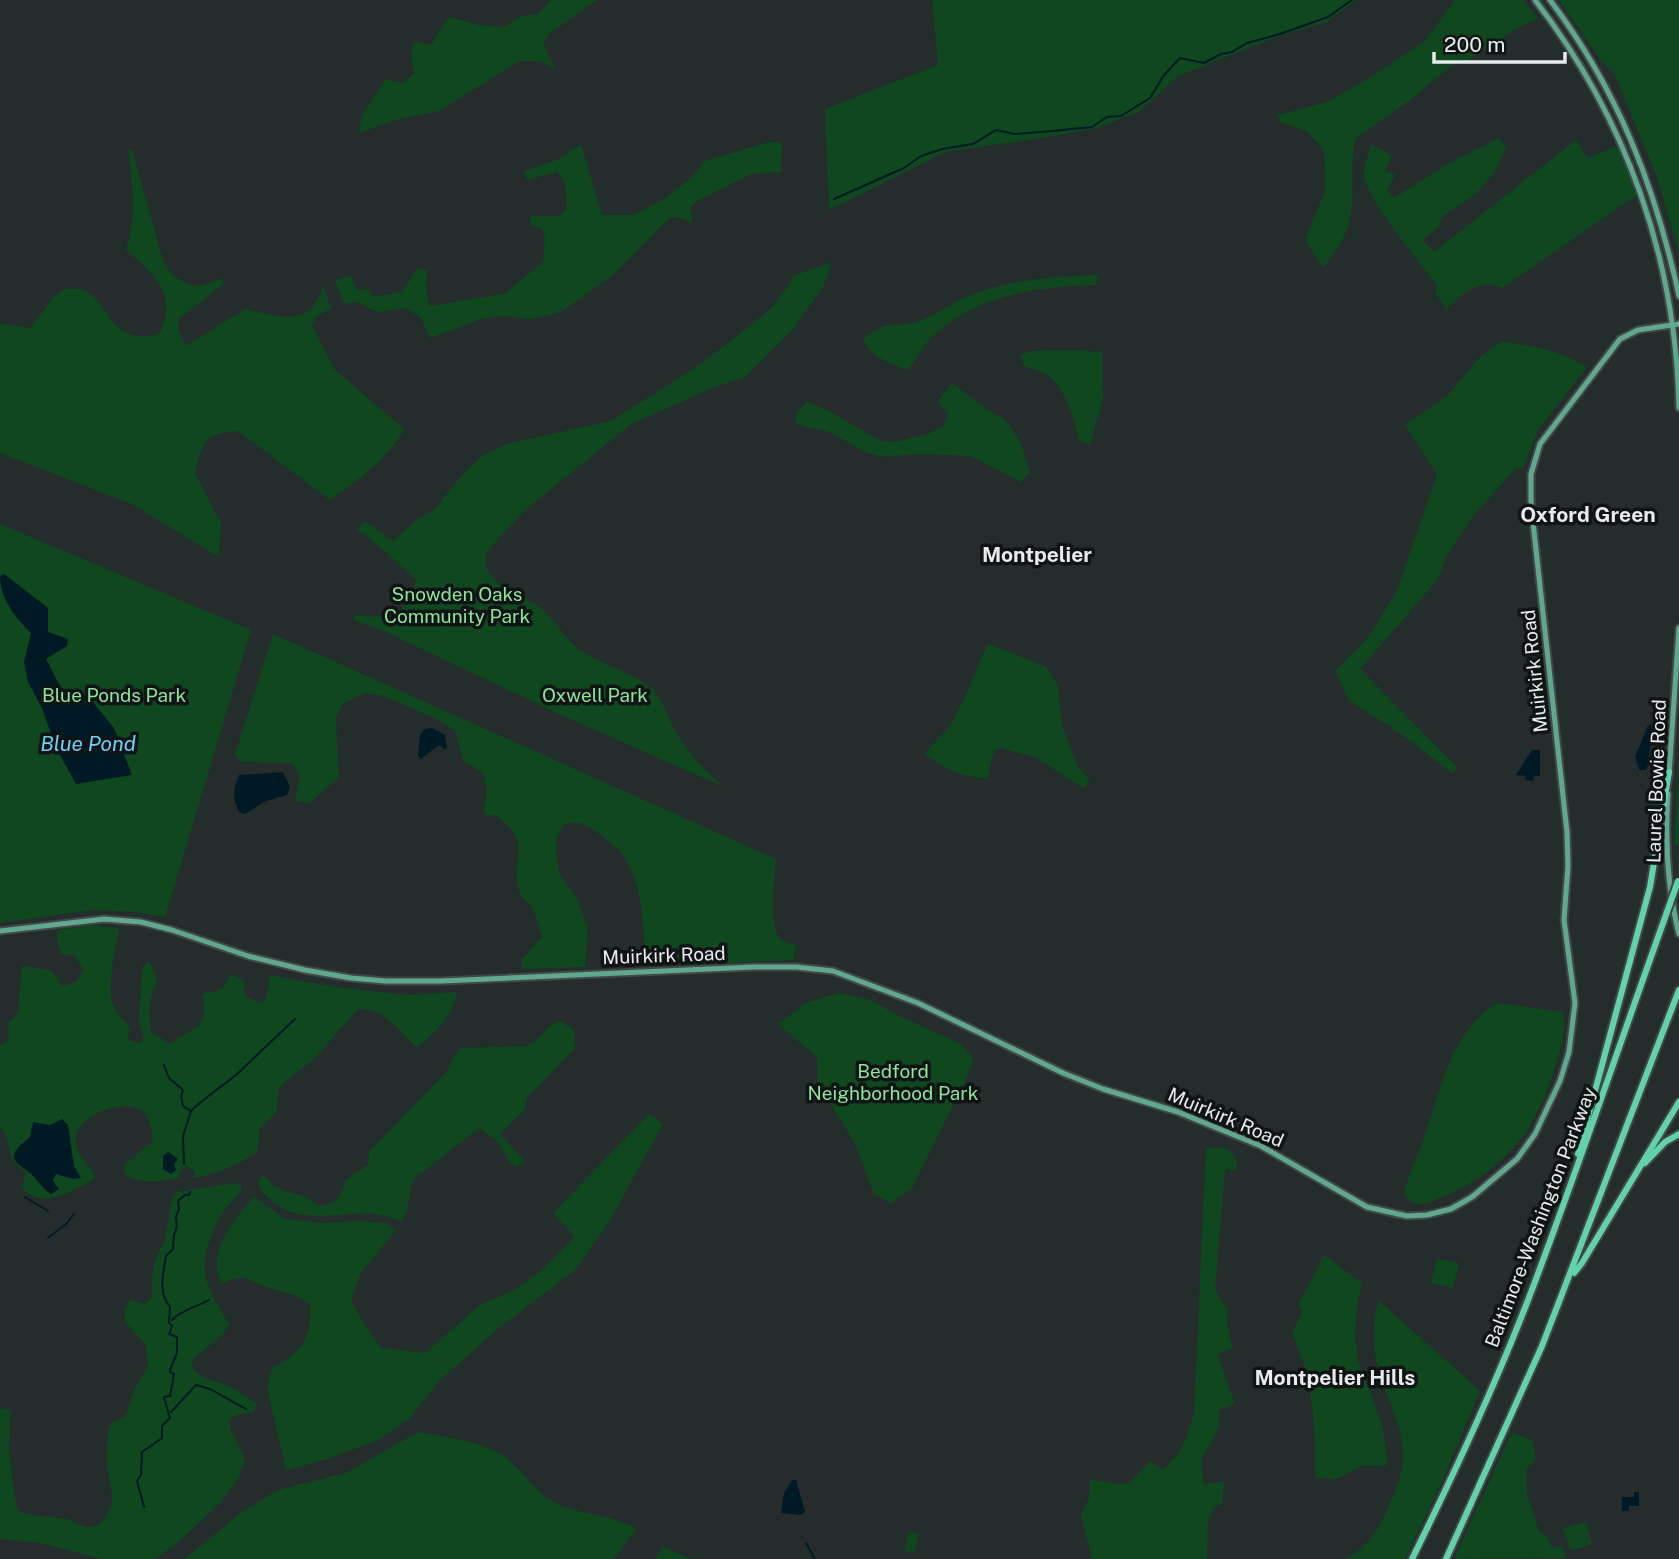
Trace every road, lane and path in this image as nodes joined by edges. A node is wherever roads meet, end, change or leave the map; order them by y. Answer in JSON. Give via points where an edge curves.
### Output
{"nodes":[{"id":1,"x":1535,"y":0,"type":"edge"},
{"id":2,"x":1550,"y":0,"type":"edge"},
{"id":3,"x":1679,"y":296,"type":"edge"},
{"id":4,"x":1675,"y":324,"type":"edge"},
{"id":5,"x":1679,"y":408,"type":"edge"},
{"id":6,"x":1679,"y":628,"type":"edge"},
{"id":7,"x":1669,"y":772,"type":"junction"},
{"id":8,"x":1679,"y":880,"type":"edge"},
{"id":9,"x":0,"y":932,"type":"edge"},
{"id":10,"x":1679,"y":934,"type":"edge"},
{"id":11,"x":1679,"y":990,"type":"edge"},
{"id":12,"x":1679,"y":1102,"type":"edge"},
{"id":13,"x":1679,"y":1134,"type":"edge"},
{"id":14,"x":1634,"y":1175,"type":"junction"},
{"id":15,"x":1564,"y":1203,"type":"junction"},
{"id":16,"x":1571,"y":1277,"type":"junction"},
{"id":17,"x":1412,"y":1559,"type":"edge"},
{"id":18,"x":1446,"y":1559,"type":"edge"}],
"edges":[{"from":1,"to":4,"type":"main road","via":[[1578,60],[1629,160],[1660,257]]},
{"from":2,"to":3,"type":"main road","via":[[1615,102],[1634,143],[1658,209]]},
{"from":4,"to":5,"type":"main road"},
{"from":4,"to":9,"type":"main road","name":"Muirkirk Road","via":[[1638,330],[1620,339],[1547,433],[1535,456],[1531,504],[1567,832],[1564,920],[1575,1003],[1573,1034],[1554,1096],[1522,1153],[1472,1197],[1451,1209],[1407,1216],[1367,1207],[1261,1146],[1063,1073],[918,1003],[823,969],[710,968],[385,981],[305,970],[141,922],[104,919]]},
{"from":6,"to":7,"type":"main road","name":"Laurel Bowie Road"},
{"from":7,"to":10,"type":"main road","name":"Laurel Bowie Road","via":[[1667,855]]},
{"from":7,"to":15,"type":"highway","via":[[1647,900]]},
{"from":8,"to":15,"type":"highway","name":"Baltimore-Washington Parkway","bridge":true},
{"from":11,"to":16,"type":"highway"},
{"from":12,"to":14,"type":"highway"},
{"from":13,"to":14,"type":"highway","via":[[1665,1142]]},
{"from":14,"to":16,"type":"highway"},
{"from":15,"to":17,"type":"highway","name":"Baltimore-Washington Parkway","via":[[1499,1370]]},
{"from":16,"to":18,"type":"highway"}]}
